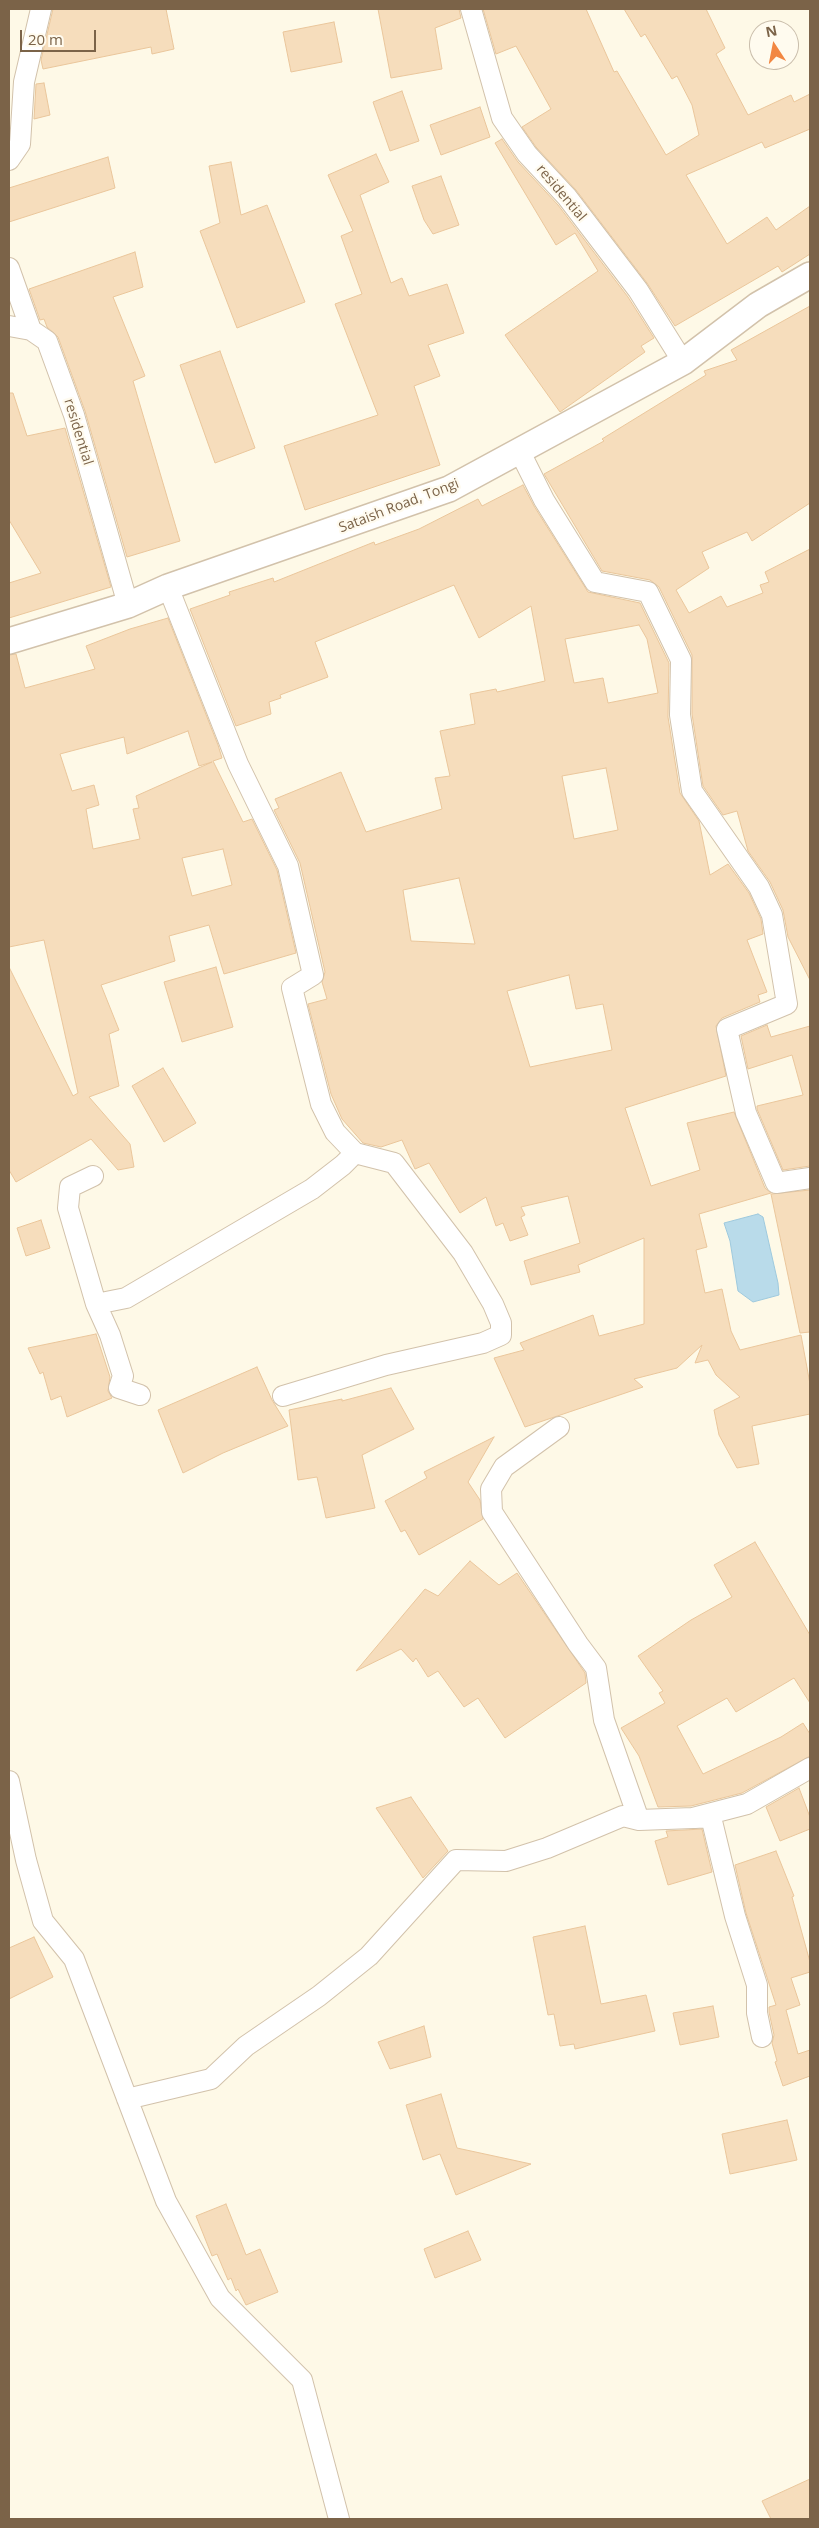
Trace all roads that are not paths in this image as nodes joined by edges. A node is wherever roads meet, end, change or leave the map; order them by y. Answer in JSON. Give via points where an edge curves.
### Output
{"nodes":[{"id":1,"x":41,"y":9,"type":"edge"},
{"id":2,"x":470,"y":9,"type":"edge"},
{"id":3,"x":9,"y":160,"type":"edge"},
{"id":4,"x":9,"y":268,"type":"edge"},
{"id":5,"x":810,"y":275,"type":"edge"},
{"id":6,"x":9,"y":326,"type":"edge"},
{"id":7,"x":31,"y":330,"type":"junction"},
{"id":8,"x":683,"y":362,"type":"junction"},
{"id":9,"x":520,"y":452,"type":"junction"},
{"id":10,"x":168,"y":587,"type":"junction"},
{"id":11,"x":128,"y":604,"type":"junction"},
{"id":12,"x":9,"y":641,"type":"edge"},
{"id":13,"x":355,"y":1153,"type":"junction"},
{"id":14,"x":93,"y":1176,"type":"dead end"},
{"id":15,"x":810,"y":1178,"type":"edge"},
{"id":16,"x":96,"y":1304,"type":"junction"},
{"id":17,"x":140,"y":1395,"type":"dead end"},
{"id":18,"x":283,"y":1396,"type":"dead end"},
{"id":19,"x":559,"y":1427,"type":"dead end"},
{"id":20,"x":810,"y":1768,"type":"edge"},
{"id":21,"x":9,"y":1782,"type":"edge"},
{"id":22,"x":693,"y":1818,"type":"junction"},
{"id":23,"x":640,"y":1820,"type":"junction"},
{"id":24,"x":762,"y":2037,"type":"dead end"},
{"id":25,"x":127,"y":2099,"type":"junction"},
{"id":26,"x":339,"y":2519,"type":"edge"}],
"edges":[{"from":1,"to":3,"type":"street","via":[[24,82],[20,144]]},
{"from":2,"to":8,"type":"street","name":"residential","via":[[502,118],[527,154],[567,197],[638,290]]},
{"from":4,"to":7,"type":"street","name":"residential"},
{"from":5,"to":8,"type":"street","name":"Sataish Road, Tongi","via":[[758,305]]},
{"from":6,"to":7,"type":"street"},
{"from":7,"to":11,"type":"street","name":"residential","via":[[46,341],[74,415]]},
{"from":8,"to":9,"type":"street","name":"Sataish Road, Tongi"},
{"from":9,"to":10,"type":"street","name":"Sataish Road, Tongi","via":[[449,489]]},
{"from":9,"to":15,"type":"street","via":[[544,500],[595,582],[648,592],[681,660],[680,715],[692,791],[759,887],[772,915],[787,1004],[727,1029],[746,1113],[776,1183]]},
{"from":10,"to":11,"type":"street","name":"Sataish Road, Tongi"},
{"from":10,"to":13,"type":"street","via":[[238,764],[288,866],[313,976],[292,988],[321,1104],[335,1132]]},
{"from":11,"to":12,"type":"street","name":"Sataish Road, Tongi"},
{"from":13,"to":16,"type":"street","via":[[312,1189],[126,1298]]},
{"from":13,"to":18,"type":"street","via":[[394,1163],[463,1253],[493,1304],[501,1323],[501,1335],[484,1343],[386,1365]]},
{"from":14,"to":16,"type":"street","via":[[70,1188],[68,1208]]},
{"from":16,"to":17,"type":"street","via":[[123,1376],[119,1388]]},
{"from":19,"to":23,"type":"street","via":[[504,1467],[491,1489],[492,1512],[596,1668],[604,1720]]},
{"from":20,"to":22,"type":"street","via":[[748,1804]]},
{"from":21,"to":25,"type":"street","via":[[43,1921],[74,1959]]},
{"from":22,"to":23,"type":"street"},
{"from":22,"to":24,"type":"street","via":[[711,1817],[735,1916],[758,1985],[757,2013]]},
{"from":23,"to":25,"type":"street","via":[[623,1816],[547,1848],[506,1861],[456,1860],[369,1956],[319,1996],[246,2046],[211,2079]]},
{"from":25,"to":26,"type":"street","via":[[166,2201],[220,2298],[302,2380]]}]}
